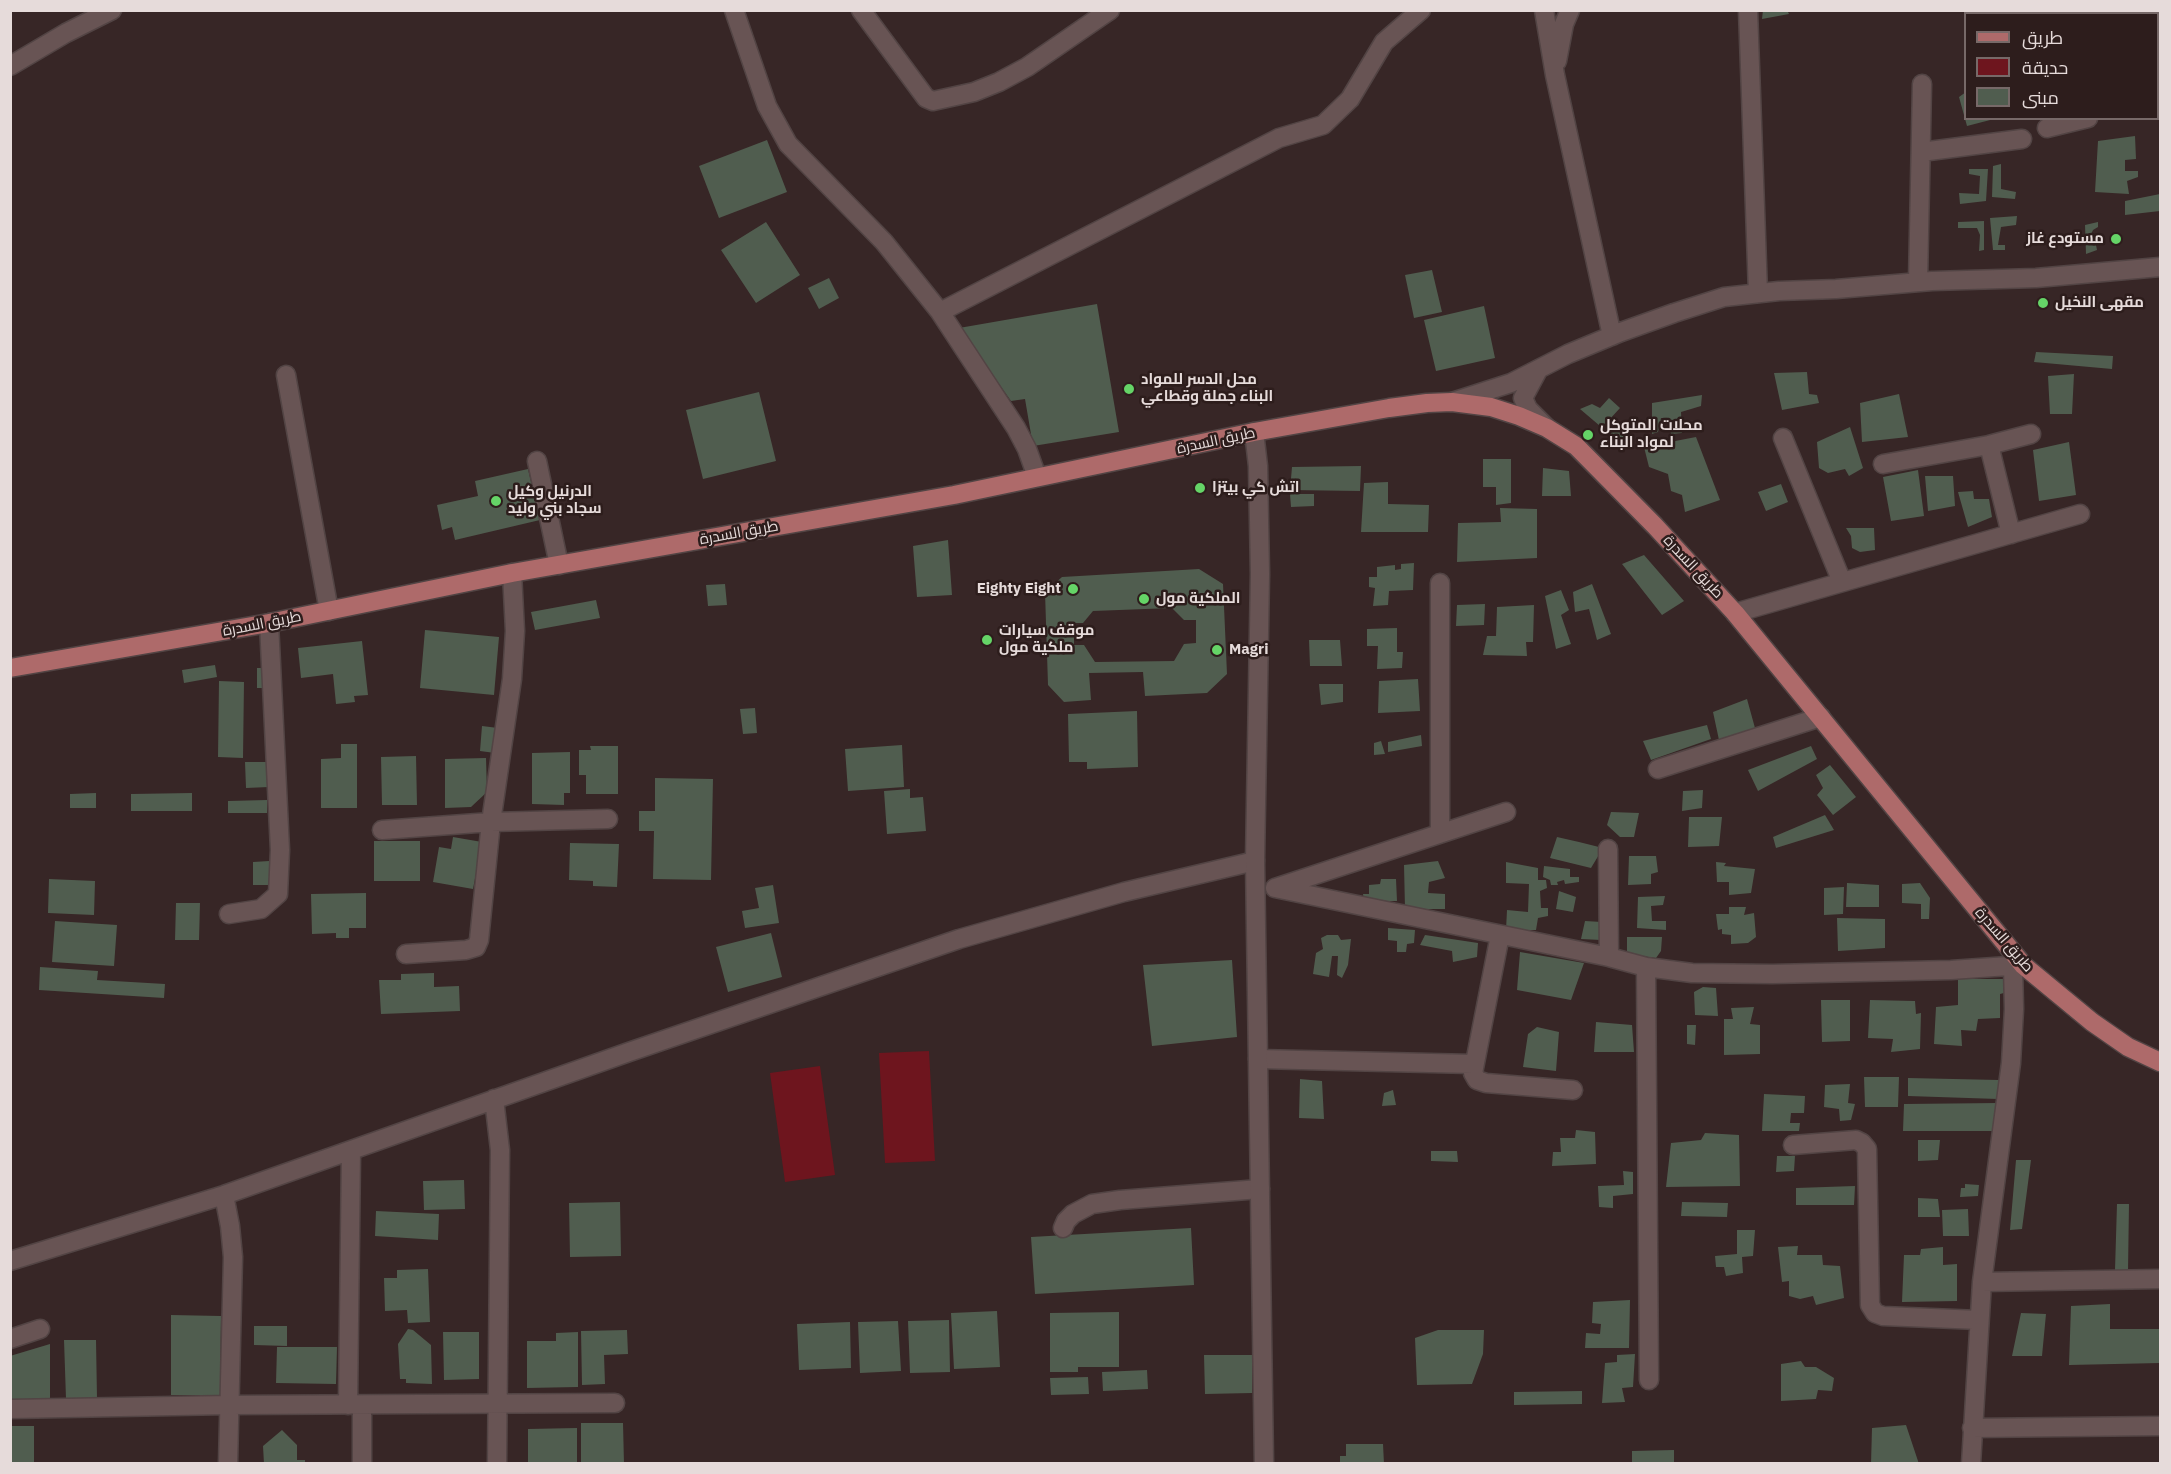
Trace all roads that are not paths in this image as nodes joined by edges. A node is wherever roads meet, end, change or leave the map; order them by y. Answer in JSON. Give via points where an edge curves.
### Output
{"nodes":[{"id":1,"x":112,"y":10,"type":"edge"},
{"id":2,"x":734,"y":10,"type":"edge"},
{"id":3,"x":861,"y":10,"type":"edge"},
{"id":4,"x":1110,"y":10,"type":"edge"},
{"id":5,"x":1421,"y":10,"type":"edge"},
{"id":6,"x":1544,"y":10,"type":"edge"},
{"id":7,"x":1570,"y":10,"type":"edge"},
{"id":8,"x":1748,"y":10,"type":"edge"},
{"id":9,"x":10,"y":66,"type":"edge"},
{"id":10,"x":1555,"y":75,"type":"junction"},
{"id":11,"x":1922,"y":84,"type":"dead end"},
{"id":12,"x":2080,"y":120,"type":"edge"},
{"id":13,"x":2048,"y":128,"type":"dead end"},
{"id":14,"x":2022,"y":139,"type":"dead end"},
{"id":15,"x":1920,"y":152,"type":"junction"},
{"id":16,"x":2160,"y":267,"type":"edge"},
{"id":17,"x":1918,"y":282,"type":"junction"},
{"id":18,"x":1758,"y":293,"type":"junction"},
{"id":19,"x":940,"y":312,"type":"junction"},
{"id":20,"x":1612,"y":336,"type":"junction"},
{"id":21,"x":1538,"y":370,"type":"junction"},
{"id":22,"x":286,"y":375,"type":"dead end"},
{"id":23,"x":1452,"y":402,"type":"junction"},
{"id":24,"x":1547,"y":428,"type":"junction"},
{"id":25,"x":1254,"y":432,"type":"junction"},
{"id":26,"x":2031,"y":434,"type":"dead end"},
{"id":27,"x":1783,"y":438,"type":"dead end"},
{"id":28,"x":1989,"y":445,"type":"junction"},
{"id":29,"x":537,"y":461,"type":"dead end"},
{"id":30,"x":1883,"y":464,"type":"dead end"},
{"id":31,"x":1037,"y":477,"type":"junction"},
{"id":32,"x":2080,"y":514,"type":"dead end"},
{"id":33,"x":2011,"y":534,"type":"junction"},
{"id":34,"x":559,"y":565,"type":"junction"},
{"id":35,"x":512,"y":573,"type":"junction"},
{"id":36,"x":1842,"y":582,"type":"junction"},
{"id":37,"x":1440,"y":583,"type":"dead end"},
{"id":38,"x":329,"y":610,"type":"junction"},
{"id":39,"x":1735,"y":613,"type":"junction"},
{"id":40,"x":269,"y":623,"type":"junction"},
{"id":41,"x":10,"y":668,"type":"edge"},
{"id":42,"x":1821,"y":717,"type":"junction"},
{"id":43,"x":1658,"y":769,"type":"dead end"},
{"id":44,"x":1506,"y":812,"type":"dead end"},
{"id":45,"x":608,"y":819,"type":"dead end"},
{"id":46,"x":491,"y":822,"type":"junction"},
{"id":47,"x":382,"y":830,"type":"dead end"},
{"id":48,"x":1440,"y":833,"type":"junction"},
{"id":49,"x":1608,"y":849,"type":"dead end"},
{"id":50,"x":1255,"y":861,"type":"junction"},
{"id":51,"x":1275,"y":888,"type":"junction"},
{"id":52,"x":1256,"y":891,"type":"junction"},
{"id":53,"x":229,"y":914,"type":"dead end"},
{"id":54,"x":1500,"y":935,"type":"junction"},
{"id":55,"x":406,"y":954,"type":"dead end"},
{"id":56,"x":1609,"y":957,"type":"junction"},
{"id":57,"x":2018,"y":966,"type":"junction"},
{"id":58,"x":1646,"y":967,"type":"junction"},
{"id":59,"x":1258,"y":1059,"type":"junction"},
{"id":60,"x":2160,"y":1062,"type":"edge"},
{"id":61,"x":1473,"y":1064,"type":"junction"},
{"id":62,"x":1573,"y":1090,"type":"dead end"},
{"id":63,"x":494,"y":1099,"type":"junction"},
{"id":64,"x":1793,"y":1145,"type":"dead end"},
{"id":65,"x":351,"y":1151,"type":"junction"},
{"id":66,"x":1260,"y":1190,"type":"junction"},
{"id":67,"x":224,"y":1195,"type":"junction"},
{"id":68,"x":1063,"y":1228,"type":"dead end"},
{"id":69,"x":10,"y":1261,"type":"edge"},
{"id":70,"x":2160,"y":1279,"type":"edge"},
{"id":71,"x":1982,"y":1282,"type":"junction"},
{"id":72,"x":1979,"y":1320,"type":"junction"},
{"id":73,"x":40,"y":1329,"type":"dead end"},
{"id":74,"x":10,"y":1339,"type":"edge"},
{"id":75,"x":1649,"y":1380,"type":"dead end"},
{"id":76,"x":615,"y":1403,"type":"dead end"},
{"id":77,"x":497,"y":1404,"type":"junction"},
{"id":78,"x":229,"y":1405,"type":"junction"},
{"id":79,"x":355,"y":1405,"type":"junction"},
{"id":80,"x":10,"y":1409,"type":"edge"},
{"id":81,"x":2160,"y":1426,"type":"edge"},
{"id":82,"x":1972,"y":1428,"type":"junction"},
{"id":83,"x":228,"y":1464,"type":"edge"},
{"id":84,"x":362,"y":1464,"type":"edge"},
{"id":85,"x":497,"y":1464,"type":"edge"},
{"id":86,"x":1264,"y":1464,"type":"edge"},
{"id":87,"x":1971,"y":1464,"type":"edge"}],
"edges":[{"from":1,"to":9,"type":"street"},
{"from":2,"to":19,"type":"street","via":[[766,106],[788,144],[884,242]]},
{"from":3,"to":4,"type":"street","via":[[926,98],[933,101],[999,82],[1028,67]]},
{"from":5,"to":19,"type":"street","via":[[1384,42],[1350,99],[1323,125],[1279,138]]},
{"from":6,"to":10,"type":"street"},
{"from":7,"to":10,"type":"street"},
{"from":8,"to":18,"type":"street"},
{"from":10,"to":20,"type":"street"},
{"from":11,"to":15,"type":"street"},
{"from":12,"to":13,"type":"street"},
{"from":14,"to":15,"type":"street"},
{"from":15,"to":17,"type":"street"},
{"from":16,"to":17,"type":"street","via":[[2036,278]]},
{"from":17,"to":18,"type":"street"},
{"from":18,"to":20,"type":"street","via":[[1724,297]]},
{"from":19,"to":31,"type":"street","via":[[1016,428]]},
{"from":20,"to":21,"type":"street"},
{"from":21,"to":23,"type":"street"},
{"from":21,"to":24,"type":"street","via":[[1523,398]]},
{"from":22,"to":38,"type":"street"},
{"from":23,"to":24,"type":"main road","name":"طريق السدرة","via":[[1491,407]]},
{"from":23,"to":25,"type":"main road","name":"طريق السدرة","via":[[1389,408]]},
{"from":24,"to":39,"type":"main road","name":"طريق السدرة","via":[[1576,446]]},
{"from":25,"to":31,"type":"main road","name":"طريق السدرة"},
{"from":25,"to":50,"type":"street","via":[[1260,574]]},
{"from":26,"to":28,"type":"street"},
{"from":27,"to":36,"type":"street"},
{"from":28,"to":30,"type":"street"},
{"from":28,"to":33,"type":"street"},
{"from":29,"to":34,"type":"street"},
{"from":31,"to":34,"type":"main road","name":"طريق السدرة"},
{"from":32,"to":33,"type":"street"},
{"from":33,"to":36,"type":"street"},
{"from":34,"to":35,"type":"main road","name":"طريق السدرة"},
{"from":35,"to":38,"type":"main road","name":"طريق السدرة"},
{"from":35,"to":46,"type":"street","via":[[514,654]]},
{"from":36,"to":39,"type":"street"},
{"from":37,"to":48,"type":"street"},
{"from":38,"to":40,"type":"main road","name":"طريق السدرة"},
{"from":39,"to":42,"type":"main road","name":"طريق السدرة"},
{"from":40,"to":41,"type":"main road","name":"طريق السدرة"},
{"from":40,"to":53,"type":"street","via":[[280,850],[278,894],[261,909]]},
{"from":42,"to":43,"type":"street"},
{"from":42,"to":57,"type":"main road","name":"طريق السدرة"},
{"from":44,"to":48,"type":"street"},
{"from":45,"to":46,"type":"street"},
{"from":46,"to":47,"type":"street"},
{"from":46,"to":55,"type":"street","via":[[476,947]]},
{"from":48,"to":51,"type":"street"},
{"from":49,"to":56,"type":"street"},
{"from":50,"to":52,"type":"street"},
{"from":50,"to":63,"type":"street","via":[[1124,892],[959,939]]},
{"from":51,"to":52,"type":"street"},
{"from":51,"to":54,"type":"street"},
{"from":52,"to":59,"type":"street"},
{"from":54,"to":56,"type":"street"},
{"from":54,"to":61,"type":"street"},
{"from":56,"to":58,"type":"street"},
{"from":57,"to":58,"type":"street","via":[[1772,974],[1692,973]]},
{"from":57,"to":60,"type":"main road","name":"طريق السدرة","via":[[2128,1047]]},
{"from":57,"to":71,"type":"street","via":[[2011,1064]]},
{"from":58,"to":75,"type":"street"},
{"from":59,"to":61,"type":"street"},
{"from":59,"to":66,"type":"street"},
{"from":61,"to":62,"type":"street","via":[[1477,1080],[1486,1083]]},
{"from":63,"to":65,"type":"street"},
{"from":63,"to":77,"type":"street","via":[[500,1150]]},
{"from":64,"to":72,"type":"street","via":[[1856,1140],[1867,1149],[1870,1305],[1875,1313]]},
{"from":65,"to":67,"type":"street"},
{"from":65,"to":79,"type":"street"},
{"from":66,"to":68,"type":"street","via":[[1092,1204],[1073,1214]]},
{"from":66,"to":86,"type":"street"},
{"from":67,"to":69,"type":"street"},
{"from":67,"to":78,"type":"street","via":[[233,1257]]},
{"from":70,"to":71,"type":"street"},
{"from":71,"to":72,"type":"street"},
{"from":72,"to":82,"type":"street"},
{"from":73,"to":74,"type":"street"},
{"from":76,"to":77,"type":"street"},
{"from":77,"to":79,"type":"street"},
{"from":77,"to":85,"type":"street"},
{"from":78,"to":79,"type":"street"},
{"from":78,"to":80,"type":"street"},
{"from":78,"to":83,"type":"street"},
{"from":79,"to":84,"type":"street"},
{"from":81,"to":82,"type":"street"},
{"from":82,"to":87,"type":"street"}]}
